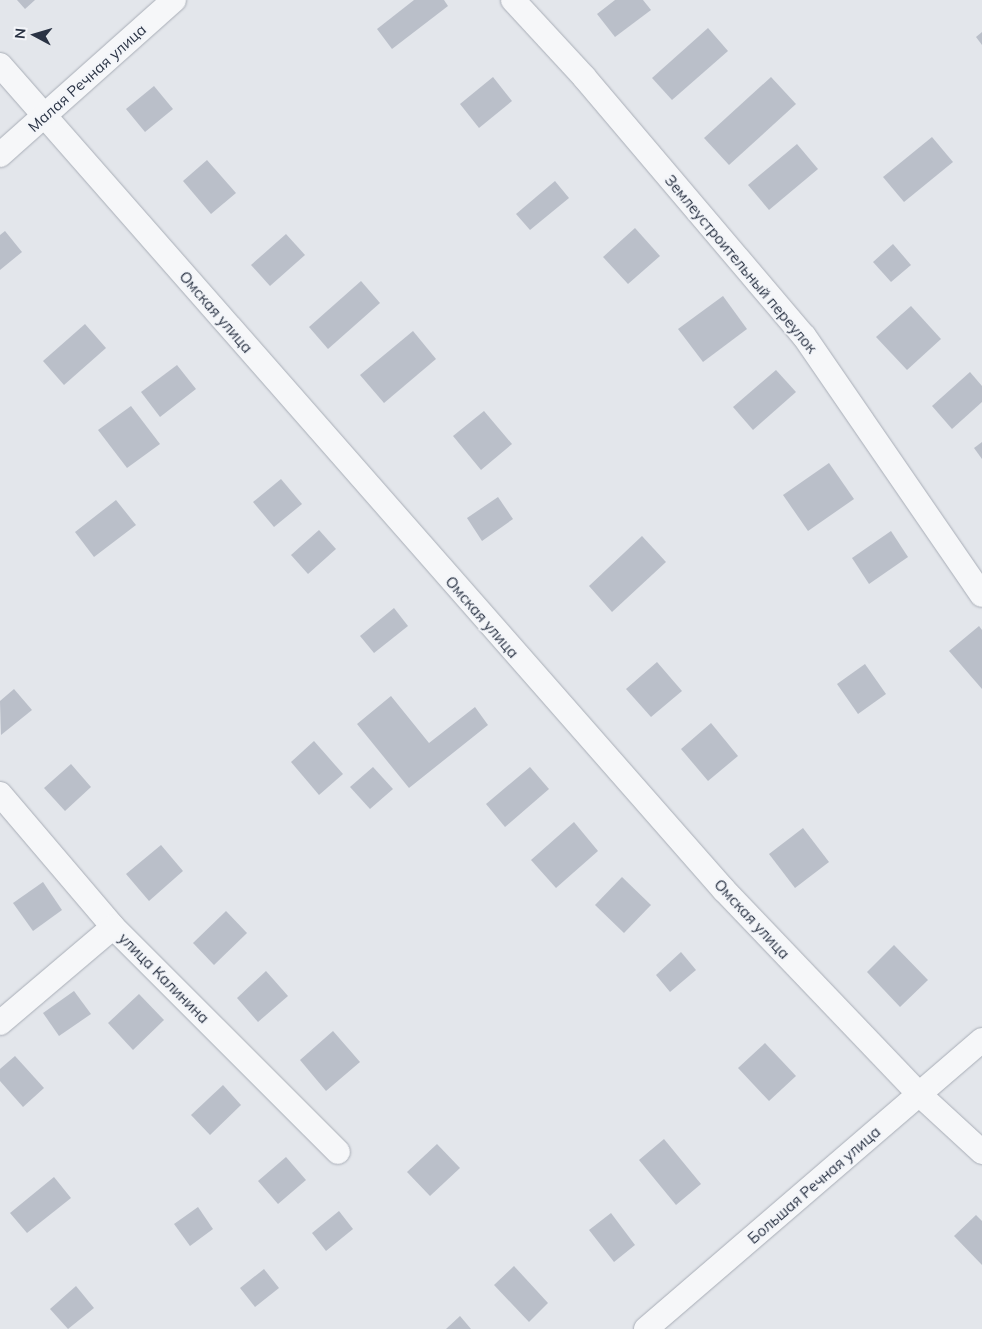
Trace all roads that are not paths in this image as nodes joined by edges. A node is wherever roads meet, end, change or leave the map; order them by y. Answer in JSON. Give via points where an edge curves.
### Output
{"nodes":[{"id":1,"x":174,"y":0,"type":"edge"},
{"id":2,"x":512,"y":0,"type":"edge"},
{"id":3,"x":0,"y":65,"type":"edge"},
{"id":4,"x":46,"y":116,"type":"junction"},
{"id":5,"x":0,"y":155,"type":"edge"},
{"id":6,"x":982,"y":595,"type":"edge"},
{"id":7,"x":0,"y":794,"type":"edge"},
{"id":8,"x":113,"y":927,"type":"junction"},
{"id":9,"x":0,"y":1023,"type":"edge"},
{"id":10,"x":982,"y":1040,"type":"edge"},
{"id":11,"x":919,"y":1094,"type":"junction"},
{"id":12,"x":338,"y":1152,"type":"dead end"},
{"id":13,"x":982,"y":1152,"type":"edge"},
{"id":14,"x":646,"y":1329,"type":"edge"}],
"edges":[{"from":1,"to":4,"type":"street","name":"Малая Речная улица"},
{"from":2,"to":6,"type":"street","name":"Землеустроительный переулок","via":[[584,77],[804,336]]},
{"from":3,"to":4,"type":"street","name":"Омская улица"},
{"from":4,"to":5,"type":"street","name":"Малая Речная улица"},
{"from":4,"to":11,"type":"street","name":"Омская улица","via":[[724,890]]},
{"from":7,"to":8,"type":"street","name":"улица Калинина"},
{"from":8,"to":9,"type":"street"},
{"from":8,"to":12,"type":"street","name":"улица Калинина"},
{"from":10,"to":11,"type":"street","name":"Большая Речная улица"},
{"from":11,"to":13,"type":"street","name":"Омская улица"},
{"from":11,"to":14,"type":"street","name":"Большая Речная улица"}]}
